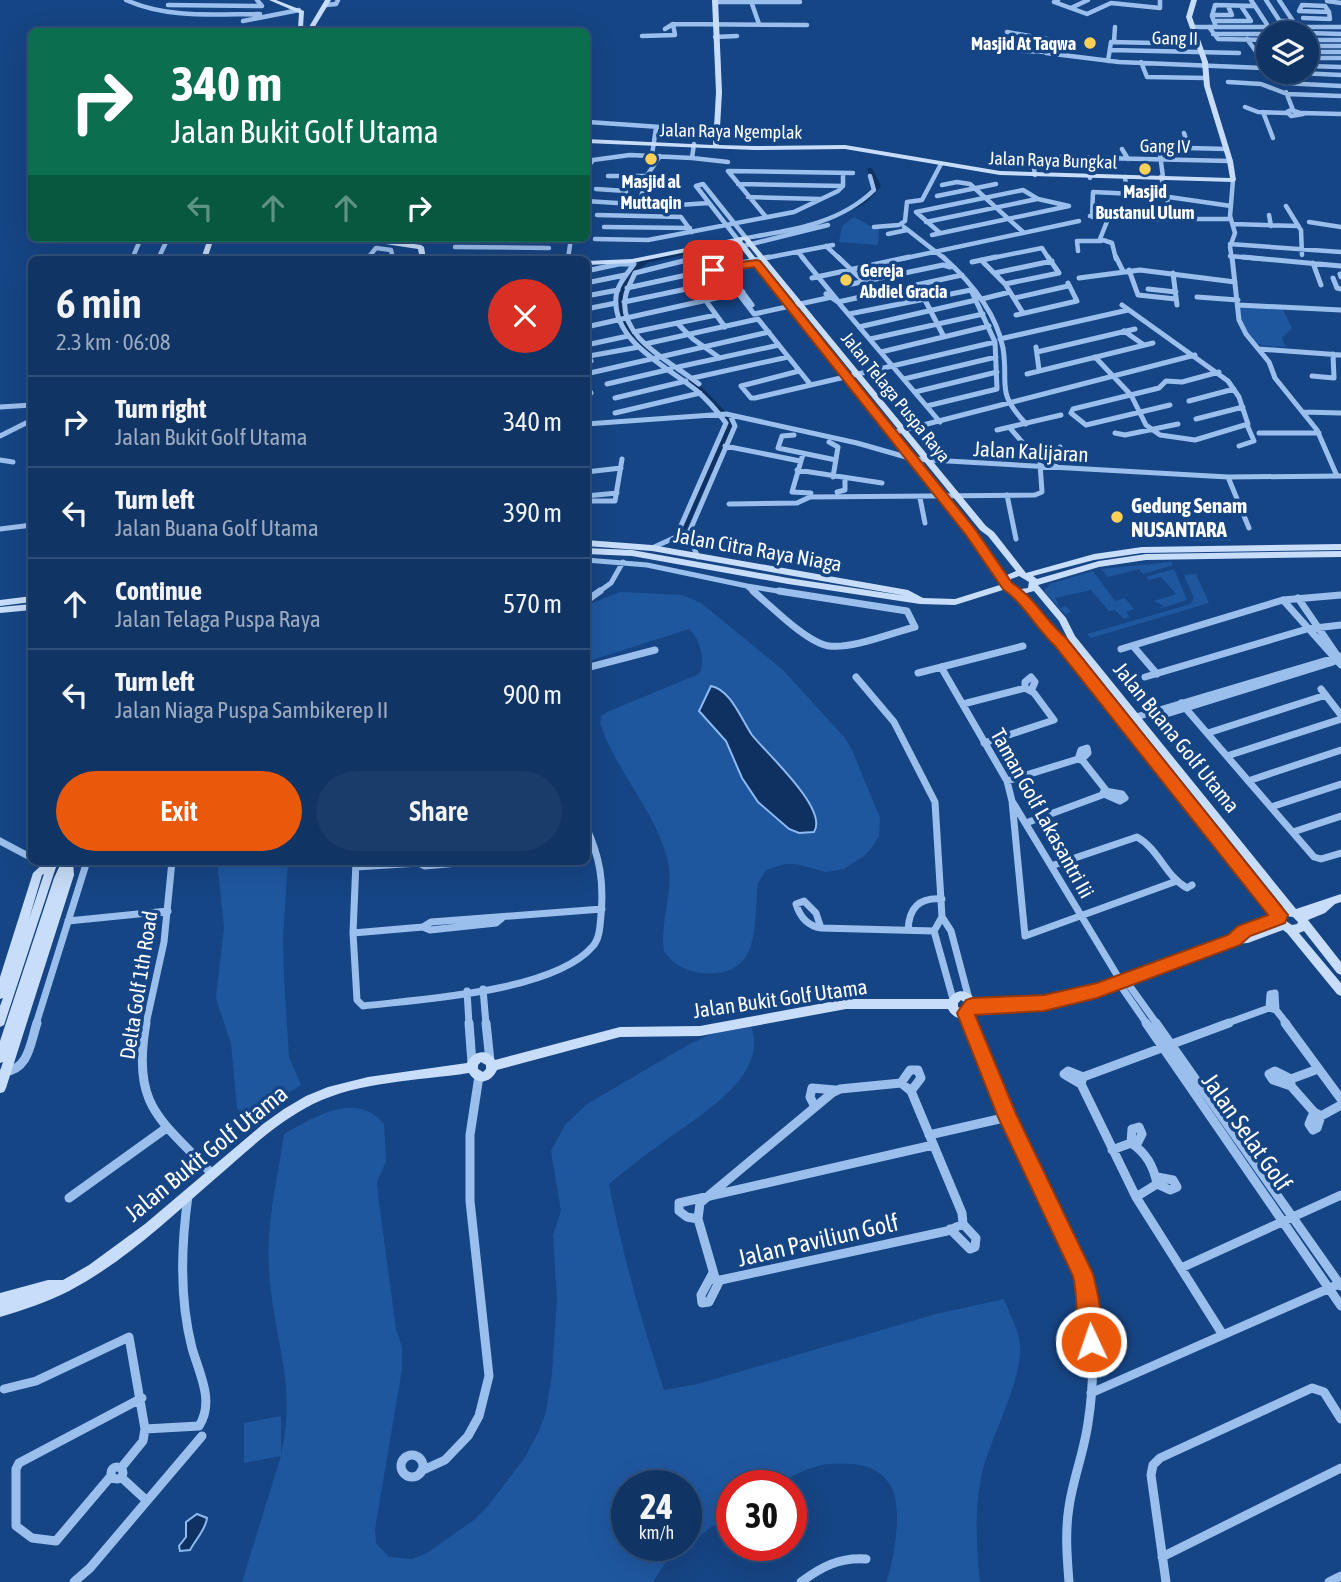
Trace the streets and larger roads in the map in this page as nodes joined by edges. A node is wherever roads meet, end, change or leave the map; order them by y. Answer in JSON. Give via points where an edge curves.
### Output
{"nodes":[{"id":1,"x":126,"y":0,"type":"edge"},
{"id":2,"x":222,"y":0,"type":"edge"},
{"id":3,"x":257,"y":0,"type":"edge"},
{"id":4,"x":272,"y":0,"type":"edge"},
{"id":5,"x":338,"y":0,"type":"edge"},
{"id":6,"x":1088,"y":0,"type":"edge"},
{"id":7,"x":1160,"y":0,"type":"edge"},
{"id":8,"x":1194,"y":0,"type":"edge"},
{"id":9,"x":1251,"y":0,"type":"edge"},
{"id":10,"x":1266,"y":0,"type":"edge"},
{"id":11,"x":1279,"y":0,"type":"edge"},
{"id":12,"x":1309,"y":0,"type":"edge"},
{"id":13,"x":715,"y":1,"type":"edge"},
{"id":14,"x":798,"y":1,"type":"edge"},
{"id":15,"x":1054,"y":1,"type":"edge"},
{"id":16,"x":1326,"y":1,"type":"edge"},
{"id":17,"x":169,"y":2,"type":"edge"},
{"id":18,"x":751,"y":2,"type":"edge"},
{"id":19,"x":327,"y":3,"type":"edge"},
{"id":20,"x":1341,"y":3,"type":"edge"},
{"id":21,"x":1315,"y":5,"type":"junction"},
{"id":22,"x":218,"y":6,"type":"junction"},
{"id":23,"x":1228,"y":6,"type":"junction"},
{"id":24,"x":1241,"y":6,"type":"junction"},
{"id":25,"x":1255,"y":6,"type":"junction"},
{"id":26,"x":1071,"y":8,"type":"junction"},
{"id":27,"x":299,"y":10,"type":"junction"},
{"id":28,"x":1299,"y":11,"type":"junction"},
{"id":29,"x":163,"y":12,"type":"junction"},
{"id":30,"x":1329,"y":12,"type":"junction"},
{"id":31,"x":214,"y":13,"type":"junction"},
{"id":32,"x":260,"y":14,"type":"dead end"},
{"id":33,"x":1212,"y":15,"type":"junction"},
{"id":34,"x":1303,"y":18,"type":"junction"},
{"id":35,"x":1330,"y":19,"type":"junction"},
{"id":36,"x":243,"y":21,"type":"dead end"},
{"id":37,"x":1214,"y":21,"type":"junction"},
{"id":38,"x":1265,"y":21,"type":"edge"},
{"id":39,"x":1280,"y":21,"type":"joint"},
{"id":40,"x":715,"y":23,"type":"junction"},
{"id":41,"x":673,"y":24,"type":"junction"},
{"id":42,"x":760,"y":24,"type":"junction"},
{"id":43,"x":807,"y":25,"type":"dead end"},
{"id":44,"x":1115,"y":27,"type":"dead end"},
{"id":45,"x":1193,"y":27,"type":"junction"},
{"id":46,"x":1209,"y":27,"type":"junction"},
{"id":47,"x":1216,"y":27,"type":"junction"},
{"id":48,"x":1256,"y":27,"type":"edge"},
{"id":49,"x":1319,"y":27,"type":"edge"},
{"id":50,"x":1341,"y":27,"type":"edge"},
{"id":51,"x":303,"y":28,"type":"edge"},
{"id":52,"x":311,"y":28,"type":"edge"},
{"id":53,"x":665,"y":29,"type":"dead end"},
{"id":54,"x":1007,"y":32,"type":"dead end"},
{"id":55,"x":1256,"y":33,"type":"edge"},
{"id":56,"x":1319,"y":33,"type":"edge"},
{"id":57,"x":1341,"y":33,"type":"edge"},
{"id":58,"x":1213,"y":34,"type":"junction"},
{"id":59,"x":642,"y":36,"type":"dead end"},
{"id":60,"x":737,"y":36,"type":"dead end"},
{"id":61,"x":715,"y":37,"type":"junction"},
{"id":62,"x":1247,"y":39,"type":"junction"},
{"id":63,"x":1256,"y":40,"type":"edge"},
{"id":64,"x":1319,"y":40,"type":"edge"},
{"id":65,"x":1341,"y":40,"type":"edge"},
{"id":66,"x":1114,"y":42,"type":"junction"},
{"id":67,"x":1199,"y":44,"type":"junction"},
{"id":68,"x":1319,"y":46,"type":"edge"},
{"id":69,"x":1341,"y":46,"type":"edge"},
{"id":70,"x":1003,"y":50,"type":"dead end"},
{"id":71,"x":1132,"y":51,"type":"junction"},
{"id":72,"x":1256,"y":51,"type":"edge"},
{"id":73,"x":1045,"y":52,"type":"junction"},
{"id":74,"x":1168,"y":52,"type":"junction"},
{"id":75,"x":1319,"y":52,"type":"edge"},
{"id":76,"x":1341,"y":52,"type":"edge"},
{"id":77,"x":1094,"y":53,"type":"dead end"},
{"id":78,"x":1202,"y":53,"type":"junction"},
{"id":79,"x":1239,"y":53,"type":"dead end"},
{"id":80,"x":1109,"y":56,"type":"junction"},
{"id":81,"x":1319,"y":58,"type":"edge"},
{"id":82,"x":1341,"y":58,"type":"edge"},
{"id":83,"x":1133,"y":62,"type":"junction"},
{"id":84,"x":1140,"y":62,"type":"junction"},
{"id":85,"x":1172,"y":63,"type":"junction"},
{"id":86,"x":1205,"y":65,"type":"junction"},
{"id":87,"x":1319,"y":66,"type":"edge"},
{"id":88,"x":1341,"y":67,"type":"edge"},
{"id":89,"x":1256,"y":68,"type":"edge"},
{"id":90,"x":1133,"y":69,"type":"dead end"},
{"id":91,"x":1319,"y":74,"type":"edge"},
{"id":92,"x":1341,"y":75,"type":"edge"},
{"id":93,"x":1206,"y":78,"type":"junction"},
{"id":94,"x":1228,"y":82,"type":"dead end"},
{"id":95,"x":1283,"y":84,"type":"edge"},
{"id":96,"x":1302,"y":84,"type":"edge"},
{"id":97,"x":1341,"y":86,"type":"edge"},
{"id":98,"x":1287,"y":94,"type":"junction"},
{"id":99,"x":1341,"y":96,"type":"edge"},
{"id":100,"x":1245,"y":107,"type":"dead end"},
{"id":101,"x":1293,"y":110,"type":"junction"},
{"id":102,"x":1263,"y":113,"type":"junction"},
{"id":103,"x":1288,"y":113,"type":"junction"},
{"id":104,"x":1302,"y":114,"type":"junction"},
{"id":105,"x":1341,"y":116,"type":"edge"},
{"id":106,"x":590,"y":122,"type":"edge"},
{"id":107,"x":656,"y":128,"type":"junction"},
{"id":108,"x":718,"y":131,"type":"junction"},
{"id":109,"x":1185,"y":133,"type":"dead end"},
{"id":110,"x":1273,"y":138,"type":"dead end"},
{"id":111,"x":1149,"y":140,"type":"dead end"},
{"id":112,"x":590,"y":141,"type":"edge"},
{"id":113,"x":603,"y":141,"type":"junction"},
{"id":114,"x":653,"y":143,"type":"junction"},
{"id":115,"x":694,"y":144,"type":"junction"},
{"id":116,"x":716,"y":147,"type":"junction"},
{"id":117,"x":1159,"y":147,"type":"junction"},
{"id":118,"x":1189,"y":148,"type":"junction"},
{"id":119,"x":1122,"y":149,"type":"dead end"},
{"id":120,"x":1226,"y":149,"type":"junction"},
{"id":121,"x":874,"y":151,"type":"joint"},
{"id":122,"x":652,"y":155,"type":"junction"},
{"id":123,"x":607,"y":156,"type":"junction"},
{"id":124,"x":660,"y":156,"type":"junction"},
{"id":125,"x":1058,"y":157,"type":"dead end"},
{"id":126,"x":692,"y":158,"type":"junction"},
{"id":127,"x":1087,"y":158,"type":"junction"},
{"id":128,"x":1128,"y":159,"type":"junction"},
{"id":129,"x":1160,"y":159,"type":"junction"},
{"id":130,"x":715,"y":160,"type":"junction"},
{"id":131,"x":1230,"y":161,"type":"junction"},
{"id":132,"x":728,"y":162,"type":"dead end"},
{"id":133,"x":1033,"y":162,"type":"dead end"},
{"id":134,"x":590,"y":164,"type":"edge"},
{"id":135,"x":941,"y":164,"type":"junction"},
{"id":136,"x":843,"y":173,"type":"junction"},
{"id":137,"x":853,"y":173,"type":"dead end"},
{"id":138,"x":1035,"y":175,"type":"junction"},
{"id":139,"x":608,"y":176,"type":"dead end"},
{"id":140,"x":648,"y":176,"type":"junction"},
{"id":141,"x":870,"y":176,"type":"dead end"},
{"id":142,"x":1090,"y":177,"type":"junction"},
{"id":143,"x":1125,"y":177,"type":"junction"},
{"id":144,"x":1162,"y":177,"type":"junction"},
{"id":145,"x":1233,"y":180,"type":"junction"},
{"id":146,"x":943,"y":182,"type":"dead end"},
{"id":147,"x":738,"y":184,"type":"junction"},
{"id":148,"x":996,"y":184,"type":"dead end"},
{"id":149,"x":843,"y":186,"type":"junction"},
{"id":150,"x":975,"y":188,"type":"junction"},
{"id":151,"x":596,"y":189,"type":"dead end"},
{"id":152,"x":1127,"y":193,"type":"junction"},
{"id":153,"x":937,"y":196,"type":"dead end"},
{"id":154,"x":1167,"y":196,"type":"junction"},
{"id":155,"x":641,"y":197,"type":"dead end"},
{"id":156,"x":748,"y":197,"type":"junction"},
{"id":157,"x":985,"y":197,"type":"junction"},
{"id":158,"x":824,"y":199,"type":"junction"},
{"id":159,"x":1037,"y":199,"type":"junction"},
{"id":160,"x":590,"y":201,"type":"edge"},
{"id":161,"x":626,"y":202,"type":"junction"},
{"id":162,"x":709,"y":203,"type":"junction"},
{"id":163,"x":1231,"y":206,"type":"junction"},
{"id":164,"x":1286,"y":206,"type":"dead end"},
{"id":165,"x":996,"y":208,"type":"junction"},
{"id":166,"x":760,"y":211,"type":"junction"},
{"id":167,"x":794,"y":212,"type":"junction"},
{"id":168,"x":597,"y":215,"type":"dead end"},
{"id":169,"x":605,"y":215,"type":"junction"},
{"id":170,"x":1269,"y":215,"type":"dead end"},
{"id":171,"x":766,"y":217,"type":"junction"},
{"id":172,"x":1172,"y":217,"type":"junction"},
{"id":173,"x":1008,"y":219,"type":"junction"},
{"id":174,"x":1108,"y":219,"type":"junction"},
{"id":175,"x":1079,"y":221,"type":"dead end"},
{"id":176,"x":926,"y":222,"type":"junction"},
{"id":177,"x":1232,"y":222,"type":"junction"},
{"id":178,"x":1309,"y":222,"type":"dead end"},
{"id":179,"x":735,"y":223,"type":"junction"},
{"id":180,"x":726,"y":225,"type":"junction"},
{"id":181,"x":828,"y":225,"type":"dead end"},
{"id":182,"x":1271,"y":226,"type":"junction"},
{"id":183,"x":874,"y":227,"type":"dead end"},
{"id":184,"x":1298,"y":227,"type":"junction"},
{"id":185,"x":1341,"y":227,"type":"edge"},
{"id":186,"x":604,"y":228,"type":"junction"},
{"id":187,"x":691,"y":230,"type":"junction"},
{"id":188,"x":1023,"y":232,"type":"junction"},
{"id":189,"x":940,"y":233,"type":"junction"},
{"id":190,"x":888,"y":234,"type":"dead end"},
{"id":191,"x":932,"y":235,"type":"dead end"},
{"id":192,"x":595,"y":239,"type":"dead end"},
{"id":193,"x":602,"y":239,"type":"junction"},
{"id":194,"x":1101,"y":241,"type":"junction"},
{"id":195,"x":386,"y":242,"type":"edge"},
{"id":196,"x":455,"y":242,"type":"edge"},
{"id":197,"x":542,"y":242,"type":"edge"},
{"id":198,"x":744,"y":242,"type":"junction"},
{"id":199,"x":1230,"y":244,"type":"junction"},
{"id":200,"x":833,"y":245,"type":"dead end"},
{"id":201,"x":494,"y":247,"type":"junction"},
{"id":202,"x":826,"y":247,"type":"junction"},
{"id":203,"x":541,"y":248,"type":"junction"},
{"id":204,"x":549,"y":248,"type":"dead end"},
{"id":205,"x":456,"y":249,"type":"junction"},
{"id":206,"x":935,"y":250,"type":"junction"},
{"id":207,"x":1078,"y":251,"type":"dead end"},
{"id":208,"x":1341,"y":252,"type":"edge"},
{"id":209,"x":447,"y":253,"type":"dead end"},
{"id":210,"x":797,"y":253,"type":"junction"},
{"id":211,"x":1303,"y":253,"type":"junction"},
{"id":212,"x":369,"y":256,"type":"edge"},
{"id":213,"x":392,"y":256,"type":"edge"},
{"id":214,"x":422,"y":256,"type":"edge"},
{"id":215,"x":492,"y":256,"type":"edge"},
{"id":216,"x":1230,"y":256,"type":"junction"},
{"id":217,"x":981,"y":260,"type":"junction"},
{"id":218,"x":590,"y":261,"type":"edge"},
{"id":219,"x":759,"y":261,"type":"junction"},
{"id":220,"x":1052,"y":261,"type":"junction"},
{"id":221,"x":972,"y":262,"type":"dead end"},
{"id":222,"x":1313,"y":263,"type":"junction"},
{"id":223,"x":635,"y":264,"type":"junction"},
{"id":224,"x":1341,"y":266,"type":"edge"},
{"id":225,"x":720,"y":268,"type":"junction"},
{"id":226,"x":851,"y":269,"type":"junction"},
{"id":227,"x":590,"y":270,"type":"edge"},
{"id":228,"x":1126,"y":270,"type":"junction"},
{"id":229,"x":995,"y":273,"type":"junction"},
{"id":230,"x":1173,"y":273,"type":"junction"},
{"id":231,"x":625,"y":275,"type":"junction"},
{"id":232,"x":687,"y":275,"type":"junction"},
{"id":233,"x":819,"y":276,"type":"junction"},
{"id":234,"x":961,"y":276,"type":"junction"},
{"id":235,"x":1193,"y":276,"type":"junction"},
{"id":236,"x":812,"y":278,"type":"dead end"},
{"id":237,"x":1079,"y":278,"type":"dead end"},
{"id":238,"x":1332,"y":278,"type":"dead end"},
{"id":239,"x":590,"y":282,"type":"edge"},
{"id":240,"x":863,"y":282,"type":"junction"},
{"id":241,"x":1236,"y":282,"type":"junction"},
{"id":242,"x":1194,"y":283,"type":"dead end"},
{"id":243,"x":1004,"y":284,"type":"junction"},
{"id":244,"x":847,"y":285,"type":"dead end"},
{"id":245,"x":1321,"y":285,"type":"dead end"},
{"id":246,"x":696,"y":287,"type":"junction"},
{"id":247,"x":627,"y":288,"type":"junction"},
{"id":248,"x":1147,"y":289,"type":"dead end"},
{"id":249,"x":1341,"y":289,"type":"edge"},
{"id":250,"x":618,"y":290,"type":"junction"},
{"id":251,"x":1010,"y":292,"type":"junction"},
{"id":252,"x":1176,"y":292,"type":"junction"},
{"id":253,"x":741,"y":293,"type":"junction"},
{"id":254,"x":590,"y":295,"type":"edge"},
{"id":255,"x":832,"y":297,"type":"junction"},
{"id":256,"x":1197,"y":297,"type":"dead end"},
{"id":257,"x":924,"y":298,"type":"junction"},
{"id":258,"x":1015,"y":298,"type":"junction"},
{"id":259,"x":979,"y":299,"type":"junction"},
{"id":260,"x":706,"y":301,"type":"junction"},
{"id":261,"x":624,"y":302,"type":"junction"},
{"id":262,"x":1238,"y":302,"type":"junction"},
{"id":263,"x":616,"y":303,"type":"junction"},
{"id":264,"x":794,"y":303,"type":"junction"},
{"id":265,"x":1122,"y":305,"type":"dead end"},
{"id":266,"x":590,"y":308,"type":"edge"},
{"id":267,"x":932,"y":310,"type":"junction"},
{"id":268,"x":1128,"y":310,"type":"junction"},
{"id":269,"x":1341,"y":310,"type":"edge"},
{"id":270,"x":756,"y":313,"type":"junction"},
{"id":271,"x":1023,"y":313,"type":"junction"},
{"id":272,"x":849,"y":314,"type":"junction"},
{"id":273,"x":983,"y":314,"type":"junction"},
{"id":274,"x":716,"y":315,"type":"junction"},
{"id":275,"x":1016,"y":315,"type":"dead end"},
{"id":276,"x":623,"y":318,"type":"junction"},
{"id":277,"x":677,"y":323,"type":"junction"},
{"id":278,"x":939,"y":323,"type":"junction"},
{"id":279,"x":590,"y":326,"type":"edge"},
{"id":280,"x":989,"y":326,"type":"junction"},
{"id":281,"x":725,"y":327,"type":"junction"},
{"id":282,"x":859,"y":327,"type":"junction"},
{"id":283,"x":1135,"y":328,"type":"dead end"},
{"id":284,"x":1124,"y":331,"type":"junction"},
{"id":285,"x":769,"y":332,"type":"junction"},
{"id":286,"x":631,"y":334,"type":"junction"},
{"id":287,"x":688,"y":335,"type":"junction"},
{"id":288,"x":944,"y":337,"type":"junction"},
{"id":289,"x":870,"y":339,"type":"junction"},
{"id":290,"x":998,"y":340,"type":"junction"},
{"id":291,"x":1153,"y":343,"type":"dead end"},
{"id":292,"x":590,"y":344,"type":"edge"},
{"id":293,"x":642,"y":345,"type":"junction"},
{"id":294,"x":779,"y":345,"type":"junction"},
{"id":295,"x":1144,"y":345,"type":"junction"},
{"id":296,"x":703,"y":347,"type":"junction"},
{"id":297,"x":1259,"y":349,"type":"junction"},
{"id":298,"x":881,"y":352,"type":"junction"},
{"id":299,"x":1333,"y":354,"type":"junction"},
{"id":300,"x":1195,"y":355,"type":"junction"},
{"id":301,"x":1341,"y":355,"type":"edge"},
{"id":302,"x":590,"y":356,"type":"edge"},
{"id":303,"x":658,"y":357,"type":"junction"},
{"id":304,"x":788,"y":357,"type":"junction"},
{"id":305,"x":996,"y":357,"type":"junction"},
{"id":306,"x":1095,"y":357,"type":"junction"},
{"id":307,"x":719,"y":358,"type":"junction"},
{"id":308,"x":892,"y":365,"type":"junction"},
{"id":309,"x":674,"y":368,"type":"junction"},
{"id":310,"x":1039,"y":370,"type":"junction"},
{"id":311,"x":799,"y":371,"type":"junction"},
{"id":312,"x":997,"y":372,"type":"junction"},
{"id":313,"x":1219,"y":372,"type":"junction"},
{"id":314,"x":590,"y":373,"type":"dead end"},
{"id":315,"x":856,"y":373,"type":"junction"},
{"id":316,"x":1027,"y":373,"type":"dead end"},
{"id":317,"x":1113,"y":375,"type":"junction"},
{"id":318,"x":846,"y":376,"type":"junction"},
{"id":319,"x":1311,"y":376,"type":"dead end"},
{"id":320,"x":693,"y":378,"type":"junction"},
{"id":321,"x":904,"y":379,"type":"junction"},
{"id":322,"x":685,"y":381,"type":"junction"},
{"id":323,"x":699,"y":384,"type":"dead end"},
{"id":324,"x":810,"y":384,"type":"junction"},
{"id":325,"x":1234,"y":389,"type":"junction"},
{"id":326,"x":915,"y":392,"type":"junction"},
{"id":327,"x":700,"y":393,"type":"junction"},
{"id":328,"x":1131,"y":395,"type":"junction"},
{"id":329,"x":1189,"y":401,"type":"dead end"},
{"id":330,"x":1009,"y":404,"type":"junction"},
{"id":331,"x":28,"y":405,"type":"edge"},
{"id":332,"x":1170,"y":405,"type":"dead end"},
{"id":333,"x":927,"y":406,"type":"junction"},
{"id":334,"x":0,"y":407,"type":"edge"},
{"id":335,"x":1243,"y":407,"type":"junction"},
{"id":336,"x":1303,"y":412,"type":"junction"},
{"id":337,"x":615,"y":413,"type":"dead end"},
{"id":338,"x":723,"y":413,"type":"junction"},
{"id":339,"x":1139,"y":413,"type":"junction"},
{"id":340,"x":1341,"y":413,"type":"edge"},
{"id":341,"x":1061,"y":415,"type":"dead end"},
{"id":342,"x":609,"y":419,"type":"dead end"},
{"id":343,"x":1196,"y":419,"type":"dead end"},
{"id":344,"x":28,"y":422,"type":"edge"},
{"id":345,"x":940,"y":422,"type":"junction"},
{"id":346,"x":590,"y":424,"type":"edge"},
{"id":347,"x":1026,"y":424,"type":"junction"},
{"id":348,"x":1178,"y":424,"type":"dead end"},
{"id":349,"x":1247,"y":425,"type":"junction"},
{"id":350,"x":1010,"y":428,"type":"junction"},
{"id":351,"x":998,"y":430,"type":"dead end"},
{"id":352,"x":1152,"y":430,"type":"junction"},
{"id":353,"x":903,"y":431,"type":"junction"},
{"id":354,"x":892,"y":433,"type":"junction"},
{"id":355,"x":1115,"y":433,"type":"dead end"},
{"id":356,"x":1259,"y":433,"type":"dead end"},
{"id":357,"x":1319,"y":433,"type":"junction"},
{"id":358,"x":0,"y":436,"type":"edge"},
{"id":359,"x":1023,"y":443,"type":"dead end"},
{"id":360,"x":723,"y":445,"type":"junction"},
{"id":361,"x":1240,"y":446,"type":"dead end"},
{"id":362,"x":1060,"y":447,"type":"dead end"},
{"id":363,"x":803,"y":454,"type":"junction"},
{"id":364,"x":622,"y":459,"type":"dead end"},
{"id":365,"x":913,"y":459,"type":"junction"},
{"id":366,"x":0,"y":460,"type":"edge"},
{"id":367,"x":836,"y":460,"type":"junction"},
{"id":368,"x":927,"y":460,"type":"junction"},
{"id":369,"x":800,"y":461,"type":"junction"},
{"id":370,"x":13,"y":462,"type":"dead end"},
{"id":371,"x":1040,"y":464,"type":"junction"},
{"id":372,"x":1055,"y":465,"type":"junction"},
{"id":373,"x":621,"y":468,"type":"junction"},
{"id":374,"x":590,"y":472,"type":"edge"},
{"id":375,"x":796,"y":474,"type":"junction"},
{"id":376,"x":1339,"y":476,"type":"edge"},
{"id":377,"x":833,"y":477,"type":"junction"},
{"id":378,"x":1228,"y":477,"type":"junction"},
{"id":379,"x":845,"y":479,"type":"junction"},
{"id":380,"x":881,"y":483,"type":"dead end"},
{"id":381,"x":956,"y":495,"type":"junction"},
{"id":382,"x":1007,"y":495,"type":"junction"},
{"id":383,"x":943,"y":497,"type":"junction"},
{"id":384,"x":920,"y":498,"type":"junction"},
{"id":385,"x":590,"y":499,"type":"edge"},
{"id":386,"x":729,"y":504,"type":"dead end"},
{"id":387,"x":925,"y":523,"type":"dead end"},
{"id":388,"x":28,"y":526,"type":"edge"},
{"id":389,"x":983,"y":528,"type":"junction"},
{"id":390,"x":1249,"y":528,"type":"dead end"},
{"id":391,"x":0,"y":529,"type":"edge"},
{"id":392,"x":971,"y":532,"type":"junction"},
{"id":393,"x":1016,"y":539,"type":"dead end"},
{"id":394,"x":590,"y":543,"type":"edge"},
{"id":395,"x":1341,"y":547,"type":"edge"},
{"id":396,"x":652,"y":548,"type":"junction"},
{"id":397,"x":590,"y":551,"type":"edge"},
{"id":398,"x":1275,"y":552,"type":"junction"},
{"id":399,"x":1341,"y":554,"type":"edge"},
{"id":400,"x":666,"y":555,"type":"junction"},
{"id":401,"x":698,"y":556,"type":"junction"},
{"id":402,"x":684,"y":558,"type":"junction"},
{"id":403,"x":590,"y":560,"type":"edge"},
{"id":404,"x":624,"y":562,"type":"junction"},
{"id":405,"x":774,"y":575,"type":"junction"},
{"id":406,"x":1030,"y":579,"type":"junction"},
{"id":407,"x":788,"y":581,"type":"junction"},
{"id":408,"x":747,"y":586,"type":"junction"},
{"id":409,"x":1010,"y":586,"type":"junction"},
{"id":410,"x":785,"y":593,"type":"junction"},
{"id":411,"x":1341,"y":596,"type":"edge"},
{"id":412,"x":590,"y":598,"type":"edge"},
{"id":413,"x":1298,"y":598,"type":"junction"},
{"id":414,"x":28,"y":599,"type":"edge"},
{"id":415,"x":1283,"y":600,"type":"junction"},
{"id":416,"x":920,"y":601,"type":"junction"},
{"id":417,"x":0,"y":603,"type":"edge"},
{"id":418,"x":28,"y":607,"type":"edge"},
{"id":419,"x":0,"y":610,"type":"edge"},
{"id":420,"x":1341,"y":625,"type":"edge"},
{"id":421,"x":1318,"y":627,"type":"junction"},
{"id":422,"x":1307,"y":629,"type":"junction"},
{"id":423,"x":1067,"y":633,"type":"junction"},
{"id":424,"x":1055,"y":636,"type":"junction"},
{"id":425,"x":1023,"y":646,"type":"dead end"},
{"id":426,"x":1133,"y":646,"type":"junction"},
{"id":427,"x":1121,"y":649,"type":"dead end"},
{"id":428,"x":654,"y":650,"type":"dead end"},
{"id":429,"x":1339,"y":660,"type":"edge"},
{"id":430,"x":590,"y":667,"type":"edge"},
{"id":431,"x":942,"y":667,"type":"junction"},
{"id":432,"x":918,"y":673,"type":"dead end"},
{"id":433,"x":1157,"y":674,"type":"junction"},
{"id":434,"x":856,"y":677,"type":"dead end"},
{"id":435,"x":1145,"y":677,"type":"dead end"},
{"id":436,"x":963,"y":704,"type":"junction"},
{"id":437,"x":1183,"y":706,"type":"junction"},
{"id":438,"x":1136,"y":717,"type":"junction"},
{"id":439,"x":1341,"y":717,"type":"edge"},
{"id":440,"x":1208,"y":733,"type":"junction"},
{"id":441,"x":984,"y":743,"type":"junction"},
{"id":442,"x":1341,"y":750,"type":"edge"},
{"id":443,"x":1227,"y":756,"type":"junction"},
{"id":444,"x":1007,"y":781,"type":"junction"},
{"id":445,"x":1248,"y":781,"type":"junction"},
{"id":446,"x":1341,"y":784,"type":"edge"},
{"id":447,"x":1012,"y":801,"type":"junction"},
{"id":448,"x":1271,"y":807,"type":"junction"},
{"id":449,"x":1341,"y":816,"type":"edge"},
{"id":450,"x":1027,"y":822,"type":"junction"},
{"id":451,"x":1293,"y":832,"type":"junction"},
{"id":452,"x":0,"y":841,"type":"edge"},
{"id":453,"x":591,"y":846,"type":"edge"},
{"id":454,"x":1341,"y":853,"type":"edge"},
{"id":455,"x":28,"y":856,"type":"edge"},
{"id":456,"x":46,"y":865,"type":"edge"},
{"id":457,"x":68,"y":865,"type":"edge"},
{"id":458,"x":87,"y":865,"type":"edge"},
{"id":459,"x":172,"y":865,"type":"edge"},
{"id":460,"x":356,"y":865,"type":"edge"},
{"id":461,"x":1051,"y":866,"type":"junction"},
{"id":462,"x":942,"y":899,"type":"junction"},
{"id":463,"x":1336,"y":900,"type":"edge"},
{"id":464,"x":601,"y":909,"type":"junction"},
{"id":465,"x":168,"y":911,"type":"junction"},
{"id":466,"x":1298,"y":916,"type":"junction"},
{"id":467,"x":942,"y":917,"type":"junction"},
{"id":468,"x":1080,"y":917,"type":"junction"},
{"id":469,"x":68,"y":921,"type":"junction"},
{"id":470,"x":1283,"y":922,"type":"junction"},
{"id":471,"x":821,"y":928,"type":"dead end"},
{"id":472,"x":908,"y":930,"type":"junction"},
{"id":473,"x":934,"y":931,"type":"junction"},
{"id":474,"x":353,"y":933,"type":"junction"},
{"id":475,"x":29,"y":953,"type":"junction"},
{"id":476,"x":16,"y":967,"type":"edge"},
{"id":477,"x":1341,"y":970,"type":"edge"},
{"id":478,"x":1120,"y":979,"type":"junction"},
{"id":479,"x":483,"y":989,"type":"junction"},
{"id":480,"x":467,"y":991,"type":"junction"},
{"id":481,"x":1341,"y":992,"type":"edge"},
{"id":482,"x":0,"y":994,"type":"edge"},
{"id":483,"x":952,"y":1002,"type":"junction"},
{"id":484,"x":969,"y":1006,"type":"junction"},
{"id":485,"x":0,"y":1022,"type":"edge"},
{"id":486,"x":1167,"y":1046,"type":"junction"},
{"id":487,"x":0,"y":1058,"type":"edge"},
{"id":488,"x":491,"y":1063,"type":"junction"},
{"id":489,"x":474,"y":1069,"type":"junction"},
{"id":490,"x":1318,"y":1069,"type":"junction"},
{"id":491,"x":5,"y":1072,"type":"junction"},
{"id":492,"x":901,"y":1083,"type":"junction"},
{"id":493,"x":0,"y":1088,"type":"edge"},
{"id":494,"x":836,"y":1090,"type":"junction"},
{"id":495,"x":911,"y":1091,"type":"junction"},
{"id":496,"x":1341,"y":1099,"type":"edge"},
{"id":497,"x":1341,"y":1105,"type":"edge"},
{"id":498,"x":815,"y":1107,"type":"junction"},
{"id":499,"x":1008,"y":1117,"type":"junction"},
{"id":500,"x":165,"y":1129,"type":"junction"},
{"id":501,"x":929,"y":1135,"type":"junction"},
{"id":502,"x":933,"y":1145,"type":"junction"},
{"id":503,"x":1112,"y":1150,"type":"junction"},
{"id":504,"x":212,"y":1174,"type":"junction"},
{"id":505,"x":188,"y":1194,"type":"junction"},
{"id":506,"x":1341,"y":1195,"type":"edge"},
{"id":507,"x":1136,"y":1196,"type":"junction"},
{"id":508,"x":707,"y":1197,"type":"junction"},
{"id":509,"x":69,"y":1198,"type":"dead end"},
{"id":510,"x":1292,"y":1216,"type":"junction"},
{"id":511,"x":162,"y":1217,"type":"junction"},
{"id":512,"x":698,"y":1219,"type":"junction"},
{"id":513,"x":185,"y":1220,"type":"junction"},
{"id":514,"x":1282,"y":1221,"type":"junction"},
{"id":515,"x":962,"y":1224,"type":"junction"},
{"id":516,"x":950,"y":1229,"type":"junction"},
{"id":517,"x":1181,"y":1268,"type":"junction"},
{"id":518,"x":713,"y":1273,"type":"junction"},
{"id":519,"x":719,"y":1282,"type":"junction"},
{"id":520,"x":1341,"y":1284,"type":"edge"},
{"id":521,"x":62,"y":1286,"type":"junction"},
{"id":522,"x":1329,"y":1289,"type":"junction"},
{"id":523,"x":0,"y":1299,"type":"edge"},
{"id":524,"x":1341,"y":1306,"type":"edge"},
{"id":525,"x":0,"y":1311,"type":"edge"},
{"id":526,"x":1223,"y":1335,"type":"junction"},
{"id":527,"x":4,"y":1389,"type":"dead end"},
{"id":528,"x":1091,"y":1392,"type":"junction"},
{"id":529,"x":142,"y":1398,"type":"junction"},
{"id":530,"x":1341,"y":1419,"type":"edge"},
{"id":531,"x":145,"y":1429,"type":"junction"},
{"id":532,"x":202,"y":1436,"type":"dead end"},
{"id":533,"x":1341,"y":1468,"type":"edge"},
{"id":534,"x":421,"y":1471,"type":"dead end"},
{"id":535,"x":118,"y":1474,"type":"junction"},
{"id":536,"x":146,"y":1500,"type":"junction"},
{"id":537,"x":1162,"y":1557,"type":"junction"},
{"id":538,"x":866,"y":1559,"type":"dead end"},
{"id":539,"x":1341,"y":1576,"type":"edge"},
{"id":540,"x":78,"y":1581,"type":"edge"},
{"id":541,"x":801,"y":1582,"type":"edge"},
{"id":542,"x":1069,"y":1582,"type":"edge"},
{"id":543,"x":1166,"y":1582,"type":"edge"},
{"id":544,"x":1329,"y":1582,"type":"edge"}],
"edges":[{"from":1,"to":29,"type":"street"},
{"from":2,"to":22,"type":"street"},
{"from":3,"to":22,"type":"street","via":[[261,7]]},
{"from":4,"to":27,"type":"street"},
{"from":5,"to":19,"type":"street"},
{"from":6,"to":26,"type":"street"},
{"from":7,"to":26,"type":"street","via":[[1160,7],[1111,3],[1088,14]]},
{"from":8,"to":45,"type":"street","name":"Jalan Kalijaran","via":[[1189,16]]},
{"from":9,"to":25,"type":"street"},
{"from":10,"to":39,"type":"street"},
{"from":11,"to":39,"type":"street","via":[[1293,20]]},
{"from":12,"to":21,"type":"street"},
{"from":13,"to":18,"type":"street"},
{"from":13,"to":40,"type":"street"},
{"from":14,"to":18,"type":"street"},
{"from":15,"to":26,"type":"street"},
{"from":16,"to":20,"type":"street"},
{"from":17,"to":22,"type":"street"},
{"from":17,"to":29,"type":"street"},
{"from":18,"to":42,"type":"street"},
{"from":19,"to":52,"type":"street"},
{"from":21,"to":28,"type":"street","via":[[1301,5]]},
{"from":21,"to":30,"type":"street","via":[[1327,7]]},
{"from":22,"to":31,"type":"street"},
{"from":23,"to":24,"type":"street"},
{"from":23,"to":33,"type":"street","via":[[1215,5]]},
{"from":23,"to":33,"type":"street","via":[[1232,15]]},
{"from":24,"to":25,"type":"street"},
{"from":24,"to":37,"type":"street","via":[[1251,20]]},
{"from":25,"to":38,"type":"street"},
{"from":27,"to":36,"type":"street"},
{"from":27,"to":51,"type":"street","via":[[304,15],[299,27]]},
{"from":28,"to":30,"type":"street"},
{"from":28,"to":34,"type":"street"},
{"from":29,"to":31,"type":"street"},
{"from":30,"to":35,"type":"street"},
{"from":31,"to":32,"type":"street"},
{"from":33,"to":37,"type":"street"},
{"from":34,"to":35,"type":"street"},
{"from":34,"to":35,"type":"street","via":[[1312,25],[1336,24]]},
{"from":37,"to":47,"type":"street"},
{"from":40,"to":41,"type":"street"},
{"from":40,"to":42,"type":"street"},
{"from":40,"to":61,"type":"street"},
{"from":41,"to":53,"type":"street"},
{"from":41,"to":59,"type":"street","via":[[676,35]]},
{"from":42,"to":43,"type":"street"},
{"from":44,"to":66,"type":"street"},
{"from":45,"to":46,"type":"street"},
{"from":45,"to":67,"type":"street","name":"Jalan Kalijaran"},
{"from":46,"to":47,"type":"street"},
{"from":46,"to":58,"type":"street"},
{"from":47,"to":48,"type":"street"},
{"from":49,"to":50,"type":"street"},
{"from":54,"to":73,"type":"street","via":[[1047,39]]},
{"from":55,"to":58,"type":"street"},
{"from":56,"to":57,"type":"street"},
{"from":58,"to":62,"type":"street","via":[[1222,39]]},
{"from":60,"to":61,"type":"street"},
{"from":61,"to":108,"type":"street"},
{"from":62,"to":63,"type":"street"},
{"from":62,"to":72,"type":"street"},
{"from":64,"to":65,"type":"street"},
{"from":66,"to":67,"type":"street"},
{"from":66,"to":80,"type":"street"},
{"from":67,"to":78,"type":"street","name":"Jalan Kalijaran"},
{"from":68,"to":69,"type":"street"},
{"from":70,"to":73,"type":"street"},
{"from":71,"to":74,"type":"street","name":"Gang II"},
{"from":71,"to":80,"type":"street","name":"Gang II"},
{"from":71,"to":83,"type":"street"},
{"from":73,"to":80,"type":"street"},
{"from":74,"to":78,"type":"street","name":"Gang II"},
{"from":74,"to":85,"type":"street"},
{"from":75,"to":76,"type":"street"},
{"from":77,"to":80,"type":"street"},
{"from":78,"to":79,"type":"street","name":"Gang II"},
{"from":78,"to":86,"type":"street","name":"Jalan Kalijaran"},
{"from":80,"to":83,"type":"street"},
{"from":81,"to":82,"type":"street"},
{"from":83,"to":84,"type":"street"},
{"from":83,"to":90,"type":"street"},
{"from":84,"to":85,"type":"street"},
{"from":84,"to":93,"type":"street","via":[[1146,76]]},
{"from":85,"to":86,"type":"street"},
{"from":86,"to":89,"type":"street"},
{"from":86,"to":93,"type":"street","name":"Jalan Kalijaran"},
{"from":87,"to":88,"type":"street"},
{"from":91,"to":92,"type":"street"},
{"from":93,"to":120,"type":"street","name":"Jalan Kalijaran"},
{"from":94,"to":98,"type":"street","via":[[1261,84]]},
{"from":95,"to":98,"type":"street"},
{"from":96,"to":97,"type":"street"},
{"from":98,"to":99,"type":"street"},
{"from":98,"to":101,"type":"street"},
{"from":100,"to":102,"type":"street"},
{"from":101,"to":103,"type":"street"},
{"from":101,"to":104,"type":"street"},
{"from":102,"to":103,"type":"street"},
{"from":102,"to":110,"type":"street"},
{"from":103,"to":104,"type":"street"},
{"from":104,"to":105,"type":"street"},
{"from":106,"to":107,"type":"street"},
{"from":107,"to":108,"type":"street"},
{"from":107,"to":114,"type":"street"},
{"from":108,"to":116,"type":"street"},
{"from":109,"to":118,"type":"street"},
{"from":111,"to":117,"type":"street"},
{"from":112,"to":113,"type":"street","name":"Jalan Raya Ngemplak"},
{"from":113,"to":114,"type":"street","name":"Jalan Raya Ngemplak"},
{"from":113,"to":123,"type":"street"},
{"from":114,"to":115,"type":"street","name":"Jalan Raya Ngemplak"},
{"from":114,"to":122,"type":"street"},
{"from":115,"to":116,"type":"street","name":"Jalan Raya Ngemplak"},
{"from":115,"to":126,"type":"street"},
{"from":116,"to":121,"type":"street","name":"Jalan Raya Ngemplak"},
{"from":116,"to":130,"type":"street"},
{"from":117,"to":118,"type":"street"},
{"from":117,"to":129,"type":"street"},
{"from":118,"to":120,"type":"street"},
{"from":119,"to":128,"type":"street"},
{"from":120,"to":131,"type":"street","name":"Jalan Kalijaran"},
{"from":121,"to":135,"type":"street","name":"Jalan Raya Bungkal"},
{"from":122,"to":123,"type":"street"},
{"from":122,"to":124,"type":"street"},
{"from":123,"to":134,"type":"street"},
{"from":124,"to":126,"type":"street"},
{"from":124,"to":140,"type":"street"},
{"from":125,"to":127,"type":"street","name":"Gang IV"},
{"from":126,"to":130,"type":"street"},
{"from":127,"to":128,"type":"street","name":"Gang IV"},
{"from":127,"to":142,"type":"street"},
{"from":128,"to":129,"type":"street","name":"Gang IV"},
{"from":129,"to":131,"type":"street","name":"Gang IV"},
{"from":129,"to":144,"type":"street"},
{"from":130,"to":132,"type":"street"},
{"from":131,"to":145,"type":"street","name":"Jalan Kalijaran"},
{"from":133,"to":138,"type":"street"},
{"from":135,"to":138,"type":"street","name":"Jalan Raya Bungkal"},
{"from":135,"to":183,"type":"street","via":[[922,200],[907,202],[905,221]]},
{"from":136,"to":137,"type":"street"},
{"from":136,"to":147,"type":"street","via":[[729,170]]},
{"from":136,"to":149,"type":"street"},
{"from":138,"to":142,"type":"street","name":"Jalan Raya Bungkal"},
{"from":139,"to":140,"type":"street"},
{"from":140,"to":155,"type":"street"},
{"from":141,"to":198,"type":"street","via":[[874,190],[849,209],[808,226]]},
{"from":142,"to":143,"type":"street","name":"Jalan Raya Bungkal"},
{"from":143,"to":144,"type":"street","name":"Jalan Raya Bungkal"},
{"from":143,"to":152,"type":"street"},
{"from":144,"to":145,"type":"street","name":"Jalan Raya Bungkal"},
{"from":144,"to":154,"type":"street"},
{"from":145,"to":163,"type":"street","name":"Jalan Kalijaran"},
{"from":146,"to":150,"type":"street"},
{"from":147,"to":149,"type":"street"},
{"from":147,"to":156,"type":"street"},
{"from":148,"to":150,"type":"street"},
{"from":149,"to":158,"type":"street"},
{"from":150,"to":153,"type":"street"},
{"from":150,"to":157,"type":"street"},
{"from":151,"to":161,"type":"street","via":[[626,191]]},
{"from":152,"to":154,"type":"street"},
{"from":152,"to":174,"type":"street","via":[[1092,192],[1091,216]]},
{"from":154,"to":163,"type":"street"},
{"from":154,"to":172,"type":"street"},
{"from":156,"to":158,"type":"street"},
{"from":156,"to":166,"type":"street"},
{"from":157,"to":159,"type":"street","via":[[1023,190]]},
{"from":157,"to":165,"type":"street"},
{"from":157,"to":176,"type":"street","via":[[918,211]]},
{"from":158,"to":167,"type":"street"},
{"from":159,"to":165,"type":"street"},
{"from":159,"to":173,"type":"street","via":[[1069,206]]},
{"from":160,"to":161,"type":"street"},
{"from":161,"to":162,"type":"street","via":[[663,206]]},
{"from":162,"to":179,"type":"street","via":[[696,187],[700,184]]},
{"from":162,"to":180,"type":"street"},
{"from":163,"to":177,"type":"street","name":"Jalan Kalijaran"},
{"from":164,"to":184,"type":"street"},
{"from":165,"to":173,"type":"street"},
{"from":165,"to":176,"type":"street"},
{"from":166,"to":167,"type":"street"},
{"from":166,"to":171,"type":"street"},
{"from":167,"to":171,"type":"street"},
{"from":168,"to":169,"type":"street"},
{"from":169,"to":186,"type":"street"},
{"from":169,"to":187,"type":"street","via":[[681,217]]},
{"from":170,"to":182,"type":"street"},
{"from":171,"to":179,"type":"street"},
{"from":172,"to":174,"type":"street"},
{"from":172,"to":177,"type":"street"},
{"from":173,"to":188,"type":"street"},
{"from":173,"to":189,"type":"street"},
{"from":174,"to":194,"type":"street"},
{"from":175,"to":188,"type":"street"},
{"from":176,"to":189,"type":"street"},
{"from":177,"to":182,"type":"street"},
{"from":177,"to":199,"type":"street","name":"Jalan Kalijaran","via":[[1235,233]]},
{"from":178,"to":185,"type":"street"},
{"from":179,"to":180,"type":"street"},
{"from":179,"to":198,"type":"street"},
{"from":180,"to":187,"type":"street"},
{"from":180,"to":198,"type":"street"},
{"from":181,"to":198,"type":"street"},
{"from":182,"to":184,"type":"street"},
{"from":184,"to":211,"type":"street"},
{"from":186,"to":187,"type":"street"},
{"from":186,"to":193,"type":"street"},
{"from":187,"to":193,"type":"street","via":[[648,240]]},
{"from":188,"to":206,"type":"street"},
{"from":189,"to":191,"type":"street"},
{"from":190,"to":206,"type":"street","via":[[906,229]]},
{"from":192,"to":193,"type":"street"},
{"from":194,"to":207,"type":"street","via":[[1077,241]]},
{"from":194,"to":228,"type":"street","via":[[1112,243],[1117,263]]},
{"from":195,"to":214,"type":"street","via":[[421,247]]},
{"from":196,"to":205,"type":"street"},
{"from":197,"to":203,"type":"street"},
{"from":198,"to":219,"type":"street","name":"Jalan Telaga Puspa Raya"},
{"from":198,"to":223,"type":"street"},
{"from":198,"to":223,"type":"street","via":[[648,257]]},
{"from":199,"to":211,"type":"street"},
{"from":199,"to":216,"type":"street","name":"Jalan Kalijaran"},
{"from":200,"to":202,"type":"street"},
{"from":201,"to":203,"type":"street"},
{"from":201,"to":205,"type":"street"},
{"from":201,"to":215,"type":"street"},
{"from":202,"to":210,"type":"street"},
{"from":202,"to":226,"type":"street"},
{"from":203,"to":204,"type":"street"},
{"from":205,"to":209,"type":"street"},
{"from":206,"to":226,"type":"street"},
{"from":206,"to":234,"type":"street"},
{"from":208,"to":211,"type":"street"},
{"from":210,"to":219,"type":"street"},
{"from":210,"to":233,"type":"street"},
{"from":212,"to":213,"type":"street","via":[[376,248],[391,250]]},
{"from":216,"to":222,"type":"street"},
{"from":216,"to":241,"type":"street","name":"Jalan Kalijaran"},
{"from":217,"to":220,"type":"street","via":[[1039,248]]},
{"from":217,"to":221,"type":"street"},
{"from":217,"to":229,"type":"street"},
{"from":218,"to":223,"type":"street"},
{"from":219,"to":225,"type":"street"},
{"from":219,"to":264,"type":"street","name":"Jalan Telaga Puspa Raya"},
{"from":220,"to":229,"type":"street"},
{"from":220,"to":243,"type":"street","via":[[1058,274]]},
{"from":222,"to":224,"type":"street"},
{"from":222,"to":245,"type":"street"},
{"from":223,"to":227,"type":"street"},
{"from":223,"to":231,"type":"street"},
{"from":223,"to":247,"type":"street"},
{"from":225,"to":232,"type":"street"},
{"from":225,"to":253,"type":"street"},
{"from":226,"to":233,"type":"street"},
{"from":226,"to":240,"type":"street"},
{"from":228,"to":230,"type":"street"},
{"from":228,"to":237,"type":"street"},
{"from":228,"to":252,"type":"street","via":[[1138,295],[1177,302]]},
{"from":229,"to":243,"type":"street"},
{"from":230,"to":235,"type":"street"},
{"from":230,"to":252,"type":"street"},
{"from":231,"to":239,"type":"street"},
{"from":231,"to":250,"type":"street"},
{"from":232,"to":246,"type":"street"},
{"from":232,"to":247,"type":"street"},
{"from":233,"to":236,"type":"street"},
{"from":233,"to":255,"type":"street"},
{"from":234,"to":240,"type":"street","via":[[944,265]]},
{"from":234,"to":255,"type":"street"},
{"from":234,"to":259,"type":"street"},
{"from":235,"to":241,"type":"street"},
{"from":235,"to":242,"type":"street"},
{"from":238,"to":249,"type":"street"},
{"from":240,"to":244,"type":"street"},
{"from":241,"to":262,"type":"street","name":"Jalan Kalijaran"},
{"from":243,"to":251,"type":"street"},
{"from":246,"to":260,"type":"street"},
{"from":246,"to":261,"type":"street"},
{"from":247,"to":261,"type":"street"},
{"from":248,"to":252,"type":"street"},
{"from":250,"to":254,"type":"street"},
{"from":250,"to":263,"type":"street"},
{"from":251,"to":258,"type":"street"},
{"from":251,"to":259,"type":"street"},
{"from":253,"to":260,"type":"street"},
{"from":253,"to":270,"type":"street"},
{"from":255,"to":264,"type":"street"},
{"from":255,"to":272,"type":"street"},
{"from":256,"to":262,"type":"street"},
{"from":257,"to":259,"type":"street","via":[[966,289]]},
{"from":257,"to":267,"type":"street"},
{"from":257,"to":272,"type":"street"},
{"from":258,"to":271,"type":"street"},
{"from":258,"to":271,"type":"street","via":[[1068,284],[1078,301]]},
{"from":259,"to":267,"type":"street"},
{"from":259,"to":273,"type":"street"},
{"from":259,"to":290,"type":"street"},
{"from":260,"to":274,"type":"street"},
{"from":260,"to":276,"type":"street"},
{"from":261,"to":276,"type":"street"},
{"from":262,"to":269,"type":"street"},
{"from":262,"to":297,"type":"street","name":"Jalan Kalijaran","via":[[1238,320]]},
{"from":263,"to":266,"type":"street"},
{"from":263,"to":276,"type":"street"},
{"from":264,"to":270,"type":"street"},
{"from":264,"to":315,"type":"street","name":"Jalan Telaga Puspa Raya"},
{"from":264,"to":318,"type":"street","name":"Jalan Telaga Puspa Raya"},
{"from":265,"to":268,"type":"street"},
{"from":267,"to":278,"type":"street"},
{"from":267,"to":282,"type":"street"},
{"from":268,"to":290,"type":"street"},
{"from":268,"to":300,"type":"street"},
{"from":270,"to":281,"type":"street"},
{"from":270,"to":285,"type":"street"},
{"from":271,"to":275,"type":"street"},
{"from":272,"to":282,"type":"street"},
{"from":273,"to":278,"type":"street"},
{"from":273,"to":280,"type":"street"},
{"from":274,"to":277,"type":"street"},
{"from":274,"to":281,"type":"street"},
{"from":276,"to":279,"type":"street"},
{"from":276,"to":286,"type":"street"},
{"from":277,"to":286,"type":"street"},
{"from":277,"to":287,"type":"street"},
{"from":278,"to":288,"type":"street"},
{"from":278,"to":289,"type":"street"},
{"from":280,"to":288,"type":"street"},
{"from":280,"to":290,"type":"street"},
{"from":281,"to":287,"type":"street"},
{"from":282,"to":289,"type":"street"},
{"from":283,"to":284,"type":"street"},
{"from":284,"to":295,"type":"street"},
{"from":284,"to":310,"type":"street","via":[[1036,349]]},
{"from":285,"to":294,"type":"street"},
{"from":285,"to":296,"type":"street"},
{"from":286,"to":292,"type":"street"},
{"from":286,"to":293,"type":"street"},
{"from":287,"to":293,"type":"street"},
{"from":287,"to":296,"type":"street"},
{"from":288,"to":298,"type":"street"},
{"from":289,"to":298,"type":"street"},
{"from":290,"to":305,"type":"street"},
{"from":290,"to":308,"type":"street"},
{"from":290,"to":330,"type":"street"},
{"from":291,"to":295,"type":"street"},
{"from":293,"to":302,"type":"street"},
{"from":293,"to":303,"type":"street"},
{"from":294,"to":304,"type":"street"},
{"from":294,"to":307,"type":"street"},
{"from":295,"to":306,"type":"street"},
{"from":296,"to":303,"type":"street"},
{"from":296,"to":307,"type":"street"},
{"from":297,"to":299,"type":"street"},
{"from":297,"to":336,"type":"street","name":"Jalan Kalijaran"},
{"from":298,"to":308,"type":"street"},
{"from":299,"to":301,"type":"street"},
{"from":299,"to":319,"type":"street","via":[[1334,378]]},
{"from":300,"to":313,"type":"street"},
{"from":300,"to":317,"type":"street"},
{"from":303,"to":309,"type":"street"},
{"from":303,"to":314,"type":"street"},
{"from":304,"to":311,"type":"street"},
{"from":304,"to":320,"type":"street"},
{"from":305,"to":312,"type":"street"},
{"from":305,"to":321,"type":"street"},
{"from":306,"to":310,"type":"street"},
{"from":306,"to":317,"type":"street"},
{"from":307,"to":309,"type":"street"},
{"from":308,"to":315,"type":"street"},
{"from":308,"to":321,"type":"street"},
{"from":309,"to":320,"type":"street"},
{"from":309,"to":322,"type":"street"},
{"from":309,"to":322,"type":"street","via":[[606,383],[616,399]]},
{"from":310,"to":316,"type":"street"},
{"from":311,"to":324,"type":"street"},
{"from":311,"to":324,"type":"street","via":[[741,385],[753,398]]},
{"from":312,"to":326,"type":"street"},
{"from":312,"to":333,"type":"street","via":[[997,389]]},
{"from":313,"to":325,"type":"street"},
{"from":313,"to":328,"type":"street","via":[[1182,382],[1166,381],[1159,388]]},
{"from":315,"to":318,"type":"street"},
{"from":315,"to":353,"type":"street","name":"Jalan Telaga Puspa Raya"},
{"from":317,"to":328,"type":"street"},
{"from":317,"to":330,"type":"street"},
{"from":318,"to":324,"type":"street"},
{"from":318,"to":354,"type":"street","name":"Jalan Telaga Puspa Raya"},
{"from":320,"to":323,"type":"street"},
{"from":321,"to":326,"type":"street"},
{"from":322,"to":327,"type":"street"},
{"from":325,"to":329,"type":"street"},
{"from":325,"to":335,"type":"street"},
{"from":326,"to":333,"type":"street"},
{"from":327,"to":337,"type":"street"},
{"from":327,"to":338,"type":"street"},
{"from":328,"to":339,"type":"street"},
{"from":328,"to":339,"type":"street","via":[[1071,413],[1084,425]]},
{"from":330,"to":345,"type":"street"},
{"from":330,"to":347,"type":"street"},
{"from":331,"to":334,"type":"street"},
{"from":332,"to":339,"type":"street"},
{"from":333,"to":345,"type":"street"},
{"from":335,"to":343,"type":"street"},
{"from":335,"to":349,"type":"street"},
{"from":336,"to":340,"type":"street"},
{"from":336,"to":357,"type":"street","name":"Jalan Kalijaran"},
{"from":338,"to":342,"type":"street"},
{"from":338,"to":346,"type":"street","via":[[671,416],[662,422]]},
{"from":338,"to":360,"type":"street","via":[[727,426]]},
{"from":338,"to":360,"type":"street","via":[[735,426]]},
{"from":338,"to":365,"type":"street","name":"Jalan Kalijaran"},
{"from":339,"to":352,"type":"street"},
{"from":341,"to":347,"type":"street"},
{"from":344,"to":358,"type":"street"},
{"from":345,"to":353,"type":"street"},
{"from":347,"to":350,"type":"street"},
{"from":348,"to":352,"type":"street"},
{"from":349,"to":352,"type":"street","via":[[1189,440]]},
{"from":349,"to":361,"type":"street","via":[[1254,441]]},
{"from":350,"to":351,"type":"street"},
{"from":350,"to":359,"type":"street"},
{"from":352,"to":355,"type":"street"},
{"from":353,"to":354,"type":"street"},
{"from":353,"to":368,"type":"street","name":"Jalan Telaga Puspa Raya"},
{"from":354,"to":365,"type":"street","name":"Jalan Telaga Puspa Raya"},
{"from":356,"to":357,"type":"street"},
{"from":357,"to":376,"type":"street","name":"Jalan Kalijaran"},
{"from":360,"to":369,"type":"street"},
{"from":360,"to":396,"type":"street","via":[[676,537]]},
{"from":360,"to":401,"type":"street","via":[[688,535]]},
{"from":362,"to":372,"type":"street"},
{"from":363,"to":367,"type":"street"},
{"from":363,"to":367,"type":"street","via":[[779,449],[782,436],[836,444]]},
{"from":363,"to":369,"type":"street"},
{"from":364,"to":373,"type":"street"},
{"from":365,"to":368,"type":"street","name":"Jalan Kalijaran"},
{"from":365,"to":383,"type":"street","name":"Jalan Telaga Puspa Raya"},
{"from":366,"to":370,"type":"street"},
{"from":367,"to":377,"type":"street"},
{"from":368,"to":371,"type":"street","name":"Jalan Kalijaran"},
{"from":368,"to":381,"type":"street","name":"Jalan Telaga Puspa Raya"},
{"from":369,"to":375,"type":"street"},
{"from":371,"to":372,"type":"street","name":"Jalan Kalijaran"},
{"from":371,"to":382,"type":"street","via":[[1042,493]]},
{"from":372,"to":378,"type":"street","name":"Jalan Kalijaran"},
{"from":373,"to":374,"type":"street"},
{"from":373,"to":385,"type":"street","via":[[613,501]]},
{"from":375,"to":377,"type":"street"},
{"from":375,"to":379,"type":"street","via":[[792,491],[796,494],[844,492]]},
{"from":376,"to":378,"type":"street","name":"Jalan Kalijaran"},
{"from":377,"to":379,"type":"street"},
{"from":378,"to":390,"type":"street"},
{"from":379,"to":380,"type":"street"},
{"from":381,"to":382,"type":"street"},
{"from":381,"to":383,"type":"street"},
{"from":381,"to":389,"type":"street","name":"Jalan Telaga Puspa Raya"},
{"from":382,"to":393,"type":"street"},
{"from":383,"to":384,"type":"street"},
{"from":383,"to":392,"type":"street","name":"Jalan Telaga Puspa Raya"},
{"from":384,"to":386,"type":"street","via":[[810,497],[797,503]]},
{"from":384,"to":387,"type":"street"},
{"from":388,"to":391,"type":"street"},
{"from":389,"to":392,"type":"street"},
{"from":389,"to":406,"type":"street","name":"Jalan Telaga Puspa Raya"},
{"from":392,"to":409,"type":"street","name":"Jalan Telaga Puspa Raya"},
{"from":394,"to":396,"type":"street","name":"Jalan Citra Raya Niaga"},
{"from":395,"to":398,"type":"street"},
{"from":396,"to":400,"type":"street","name":"Jalan Citra Raya Niaga"},
{"from":397,"to":400,"type":"street","name":"Jalan Citra Raya Niaga"},
{"from":398,"to":399,"type":"street"},
{"from":398,"to":406,"type":"street","via":[[1119,560]]},
{"from":400,"to":402,"type":"street","name":"Jalan Citra Raya Niaga"},
{"from":401,"to":402,"type":"street","name":"Jalan Citra Raya Niaga"},
{"from":401,"to":405,"type":"street","name":"Jalan Citra Raya Niaga"},
{"from":402,"to":405,"type":"street","name":"Jalan Citra Raya Niaga"},
{"from":403,"to":404,"type":"street"},
{"from":404,"to":408,"type":"street"},
{"from":404,"to":412,"type":"street","via":[[611,583]]},
{"from":405,"to":407,"type":"street","name":"Jalan Citra Raya Niaga"},
{"from":405,"to":416,"type":"street","name":"Jalan Citra Raya Niaga","via":[[908,593]]},
{"from":406,"to":409,"type":"street","via":[[1012,574]]},
{"from":406,"to":409,"type":"street","via":[[1028,592]]},
{"from":406,"to":423,"type":"street","name":"Jalan Buana Golf Utama","via":[[1063,620]]},
{"from":407,"to":410,"type":"street"},
{"from":407,"to":416,"type":"street","name":"Jalan Citra Raya Niaga"},
{"from":408,"to":410,"type":"street"},
{"from":408,"to":410,"type":"street","via":[[814,641],[827,646],[915,627],[907,611]]},
{"from":409,"to":416,"type":"street","name":"Jalan Citra Raya Niaga","via":[[955,602]]},
{"from":409,"to":424,"type":"street","name":"Jalan Buana Golf Utama"},
{"from":411,"to":413,"type":"street"},
{"from":413,"to":415,"type":"street"},
{"from":413,"to":421,"type":"street"},
{"from":414,"to":417,"type":"street"},
{"from":415,"to":422,"type":"street"},
{"from":415,"to":426,"type":"street"},
{"from":418,"to":419,"type":"street"},
{"from":420,"to":421,"type":"street"},
{"from":421,"to":422,"type":"street"},
{"from":421,"to":429,"type":"street"},
{"from":422,"to":429,"type":"street"},
{"from":422,"to":433,"type":"street"},
{"from":423,"to":424,"type":"street"},
{"from":423,"to":438,"type":"street","name":"Jalan Buana Golf Utama"},
{"from":424,"to":470,"type":"street","name":"Jalan Buana Golf Utama"},
{"from":425,"to":431,"type":"street"},
{"from":426,"to":427,"type":"street"},
{"from":426,"to":433,"type":"street"},
{"from":428,"to":430,"type":"street"},
{"from":429,"to":437,"type":"street"},
{"from":431,"to":432,"type":"street"},
{"from":431,"to":436,"type":"street","name":"Taman Golf Lakasantri Iii"},
{"from":433,"to":435,"type":"street"},
{"from":434,"to":462,"type":"street","via":[[894,722],[935,802]]},
{"from":436,"to":441,"type":"street","name":"Taman Golf Lakasantri Iii"},
{"from":436,"to":441,"type":"street","via":[[1028,689],[1053,719],[1053,723]]},
{"from":437,"to":438,"type":"street"},
{"from":437,"to":440,"type":"street"},
{"from":438,"to":466,"type":"street","name":"Jalan Buana Golf Utama"},
{"from":439,"to":440,"type":"street","via":[[1324,692]]},
{"from":439,"to":443,"type":"street"},
{"from":440,"to":443,"type":"street"},
{"from":441,"to":444,"type":"street","name":"Taman Golf Lakasantri Iii"},
{"from":442,"to":445,"type":"street"},
{"from":443,"to":445,"type":"street"},
{"from":444,"to":447,"type":"street","name":"Taman Golf Lakasantri Iii"},
{"from":444,"to":450,"type":"street","via":[[1080,759],[1105,792]]},
{"from":445,"to":448,"type":"street"},
{"from":446,"to":448,"type":"street"},
{"from":447,"to":450,"type":"street","name":"Taman Golf Lakasantri Iii"},
{"from":447,"to":468,"type":"street","via":[[1024,934],[1028,937]]},
{"from":448,"to":451,"type":"street"},
{"from":449,"to":451,"type":"street"},
{"from":450,"to":461,"type":"street","name":"Taman Golf Lakasantri Iii"},
{"from":451,"to":454,"type":"street","via":[[1317,859]]},
{"from":452,"to":455,"type":"street"},
{"from":453,"to":464,"type":"street","via":[[604,873]]},
{"from":456,"to":475,"type":"street","via":[[38,873]]},
{"from":457,"to":475,"type":"street","via":[[69,875]]},
{"from":458,"to":469,"type":"street"},
{"from":459,"to":465,"type":"street","name":"Delta Golf 1th Road"},
{"from":460,"to":474,"type":"street"},
{"from":461,"to":468,"type":"street","name":"Taman Golf Lakasantri Iii"},
{"from":461,"to":468,"type":"street","via":[[1137,837],[1174,881]]},
{"from":462,"to":467,"type":"street"},
{"from":462,"to":472,"type":"street","via":[[916,903],[908,916]]},
{"from":463,"to":466,"type":"street"},
{"from":464,"to":474,"type":"street","via":[[430,930]]},
{"from":464,"to":479,"type":"street","via":[[599,935],[588,950],[555,973]]},
{"from":465,"to":469,"type":"street"},
{"from":465,"to":500,"type":"street","name":"Delta Golf 1th Road","via":[[142,1066],[147,1098]]},
{"from":466,"to":470,"type":"street","via":[[1285,911]]},
{"from":466,"to":470,"type":"street","via":[[1301,928]]},
{"from":466,"to":477,"type":"street","name":"Jalan Buana Golf Utama"},
{"from":467,"to":473,"type":"street"},
{"from":467,"to":484,"type":"street","via":[[951,931]]},
{"from":468,"to":478,"type":"street","name":"Taman Golf Lakasantri Iii"},
{"from":469,"to":491,"type":"street","via":[[24,1064]]},
{"from":470,"to":478,"type":"street","via":[[1248,939]]},
{"from":470,"to":481,"type":"street","name":"Jalan Buana Golf Utama"},
{"from":471,"to":472,"type":"street"},
{"from":472,"to":473,"type":"street"},
{"from":473,"to":483,"type":"street"},
{"from":474,"to":480,"type":"street","via":[[356,995],[363,1006]]},
{"from":475,"to":476,"type":"street"},
{"from":475,"to":476,"type":"street"},
{"from":476,"to":482,"type":"street"},
{"from":476,"to":485,"type":"street"},
{"from":476,"to":487,"type":"street"},
{"from":476,"to":491,"type":"street"},
{"from":478,"to":484,"type":"street","via":[[1061,1000]]},
{"from":478,"to":486,"type":"street","name":"Jalan Selat Golf"},
{"from":479,"to":480,"type":"street"},
{"from":479,"to":488,"type":"street"},
{"from":480,"to":489,"type":"street"},
{"from":483,"to":484,"type":"street","via":[[955,1010]]},
{"from":483,"to":488,"type":"street","name":"Jalan Bukit Golf Utama","via":[[846,1004],[699,1031],[620,1031]]},
{"from":484,"to":499,"type":"street"},
{"from":486,"to":490,"type":"street","via":[[1273,1009]]},
{"from":486,"to":503,"type":"street","via":[[1082,1081]]},
{"from":486,"to":510,"type":"street","name":"Jalan Selat Golf"},
{"from":486,"to":514,"type":"street","name":"Jalan Selat Golf"},
{"from":488,"to":489,"type":"street","via":[[488,1073]]},
{"from":489,"to":504,"type":"street","name":"Jalan Bukit Golf Utama","via":[[366,1084],[310,1100],[268,1126]]},
{"from":489,"to":534,"type":"street","via":[[470,1201],[489,1376],[468,1436],[444,1460]]},
{"from":490,"to":496,"type":"street"},
{"from":490,"to":497,"type":"street","via":[[1291,1082],[1318,1114]]},
{"from":491,"to":493,"type":"street"},
{"from":492,"to":494,"type":"street"},
{"from":492,"to":495,"type":"street"},
{"from":492,"to":495,"type":"street","via":[[910,1070],[918,1070],[921,1078]]},
{"from":494,"to":498,"type":"street"},
{"from":494,"to":498,"type":"street","via":[[812,1088]]},
{"from":495,"to":501,"type":"street"},
{"from":498,"to":508,"type":"street"},
{"from":499,"to":501,"type":"street"},
{"from":499,"to":528,"type":"street","via":[[1083,1274],[1088,1295]]},
{"from":500,"to":504,"type":"street","name":"Delta Golf 1th Road"},
{"from":500,"to":509,"type":"street"},
{"from":501,"to":502,"type":"street"},
{"from":502,"to":508,"type":"street"},
{"from":502,"to":515,"type":"street","via":[[962,1213]]},
{"from":503,"to":507,"type":"street"},
{"from":503,"to":507,"type":"street","via":[[1133,1145],[1157,1181]]},
{"from":504,"to":505,"type":"street","name":"Jalan Bukit Golf Utama"},
{"from":505,"to":511,"type":"street","name":"Jalan Bukit Golf Utama"},
{"from":505,"to":513,"type":"street"},
{"from":506,"to":510,"type":"street"},
{"from":507,"to":517,"type":"street"},
{"from":508,"to":512,"type":"street","via":[[700,1203]]},
{"from":508,"to":512,"type":"street","via":[[679,1203],[682,1214]]},
{"from":510,"to":514,"type":"street"},
{"from":510,"to":520,"type":"street","name":"Jalan Selat Golf"},
{"from":511,"to":513,"type":"street","via":[[175,1214]]},
{"from":511,"to":521,"type":"street","name":"Jalan Bukit Golf Utama","via":[[97,1268]]},
{"from":512,"to":518,"type":"street","name":"Jalan Paviliun Golf"},
{"from":513,"to":531,"type":"street","via":[[184,1321],[205,1393],[205,1416],[199,1426]]},
{"from":514,"to":517,"type":"street"},
{"from":514,"to":522,"type":"street","name":"Jalan Selat Golf"},
{"from":515,"to":516,"type":"street","name":"Jalan Paviliun Golf"},
{"from":515,"to":516,"type":"street","via":[[976,1238],[975,1247],[965,1246]]},
{"from":516,"to":519,"type":"street","name":"Jalan Paviliun Golf"},
{"from":517,"to":526,"type":"street"},
{"from":518,"to":519,"type":"street","name":"Jalan Paviliun Golf"},
{"from":518,"to":519,"type":"street","via":[[701,1295],[702,1303],[709,1302]]},
{"from":520,"to":522,"type":"street"},
{"from":521,"to":523,"type":"street","name":"Jalan Bukit Golf Utama"},
{"from":521,"to":525,"type":"street","name":"Jalan Bukit Golf Utama"},
{"from":522,"to":524,"type":"street","name":"Jalan Selat Golf"},
{"from":522,"to":526,"type":"street"},
{"from":526,"to":528,"type":"street"},
{"from":527,"to":529,"type":"street","via":[[36,1381],[129,1337]]},
{"from":528,"to":542,"type":"street","via":[[1070,1499],[1066,1537]]},
{"from":529,"to":531,"type":"street"},
{"from":529,"to":535,"type":"street","via":[[19,1463],[16,1526],[32,1538],[56,1541]]},
{"from":530,"to":537,"type":"street","via":[[1324,1392],[1312,1388],[1160,1458],[1151,1475]]},
{"from":531,"to":535,"type":"street","via":[[143,1441]]},
{"from":532,"to":536,"type":"street"},
{"from":533,"to":537,"type":"street"},
{"from":535,"to":536,"type":"street"},
{"from":536,"to":540,"type":"street"},
{"from":537,"to":543,"type":"street"},
{"from":538,"to":541,"type":"street","via":[[844,1557]]},
{"from":539,"to":544,"type":"street"}]}
